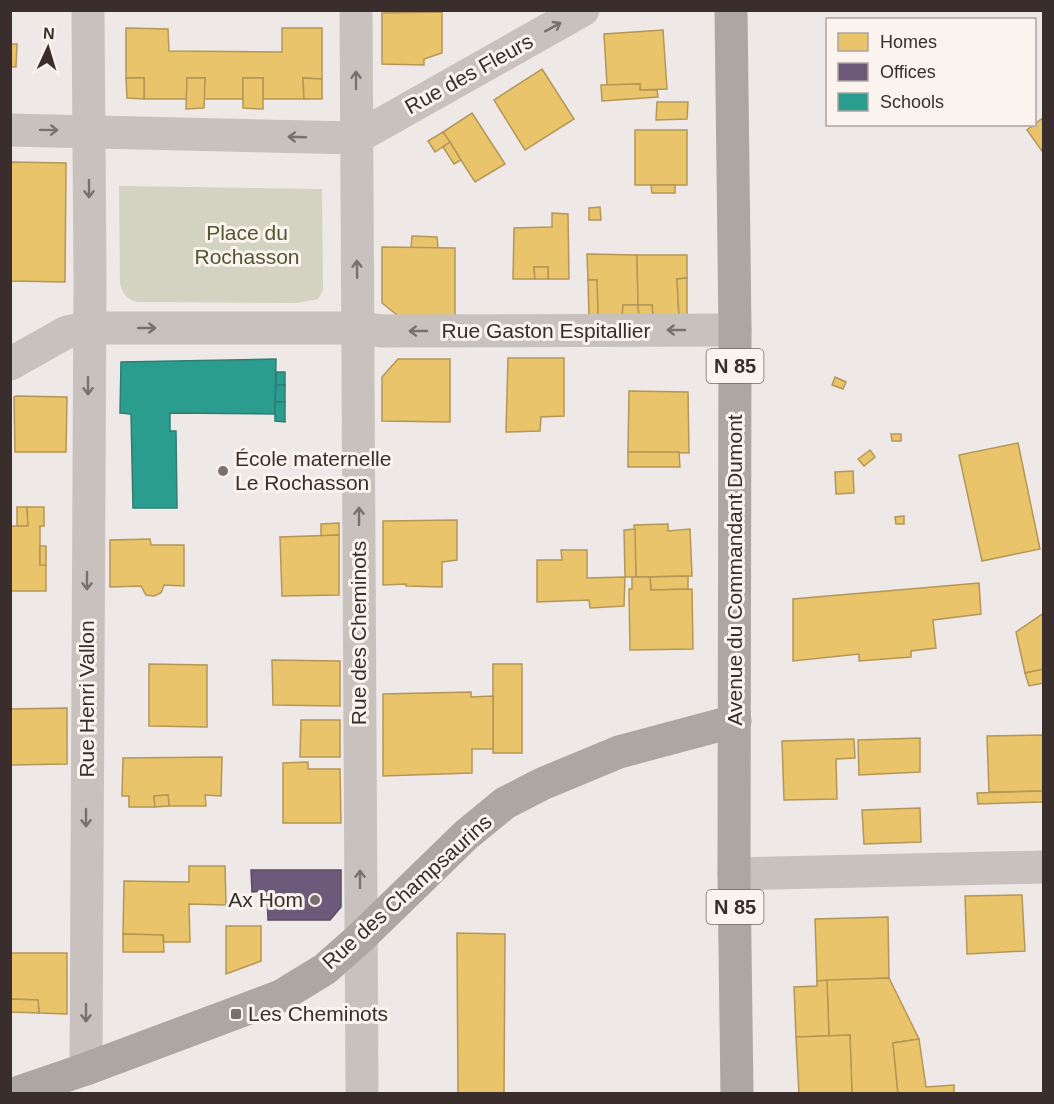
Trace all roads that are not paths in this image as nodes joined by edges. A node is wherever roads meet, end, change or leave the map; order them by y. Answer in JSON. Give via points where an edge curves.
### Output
{"nodes":[{"id":1,"x":88,"y":10,"type":"edge"},
{"id":2,"x":356,"y":10,"type":"edge"},
{"id":3,"x":583,"y":10,"type":"edge"},
{"id":4,"x":731,"y":10,"type":"edge"},
{"id":5,"x":10,"y":130,"type":"edge"},
{"id":6,"x":88,"y":131,"type":"junction"},
{"id":7,"x":356,"y":138,"type":"junction"},
{"id":8,"x":88,"y":328,"type":"junction"},
{"id":9,"x":358,"y":328,"type":"junction"},
{"id":10,"x":735,"y":330,"type":"junction"},
{"id":11,"x":10,"y":364,"type":"edge"},
{"id":12,"x":735,"y":721,"type":"junction"},
{"id":13,"x":1044,"y":867,"type":"edge"},
{"id":14,"x":734,"y":874,"type":"junction"},
{"id":15,"x":360,"y":938,"type":"junction"},
{"id":16,"x":86,"y":1069,"type":"junction"},
{"id":17,"x":13,"y":1094,"type":"edge"},
{"id":18,"x":362,"y":1094,"type":"edge"},
{"id":19,"x":737,"y":1094,"type":"edge"}],
"edges":[{"from":1,"to":6,"type":"street"},
{"from":7,"to":2,"type":"street","one_way":true},
{"from":7,"to":3,"type":"street","name":"Rue des Fleurs","one_way":true},
{"from":4,"to":10,"type":"main road","name":"Avenue du Commandant Dumont","number":"N 85"},
{"from":5,"to":6,"type":"street","one_way":true},
{"from":7,"to":6,"type":"street","one_way":true},
{"from":6,"to":8,"type":"street","one_way":true},
{"from":9,"to":7,"type":"street","one_way":true},
{"from":8,"to":9,"type":"street","one_way":true},
{"from":8,"to":11,"type":"street","via":[[67,332]]},
{"from":8,"to":16,"type":"street","name":"Rue Henri Vallon","one_way":true},
{"from":10,"to":9,"type":"street","name":"Rue Gaston Espitallier","one_way":true},
{"from":15,"to":9,"type":"street","name":"Rue des Cheminots","one_way":true},
{"from":10,"to":12,"type":"main road","name":"Avenue du Commandant Dumont","number":"N 85"},
{"from":12,"to":14,"type":"main road","name":"Avenue du Commandant Dumont","number":"N 85"},
{"from":12,"to":15,"type":"main road","name":"Rue des Champsaurins","via":[[619,752],[505,803],[466,835]]},
{"from":13,"to":14,"type":"street"},
{"from":14,"to":19,"type":"main road","name":"Avenue du Commandant Dumont","number":"N 85"},
{"from":15,"to":16,"type":"main road","name":"Rue des Champsaurins","via":[[325,969],[282,996]]},
{"from":15,"to":18,"type":"street","name":"Rue des Cheminots"},
{"from":16,"to":17,"type":"main road","name":"Rue des Champsaurins"}]}
